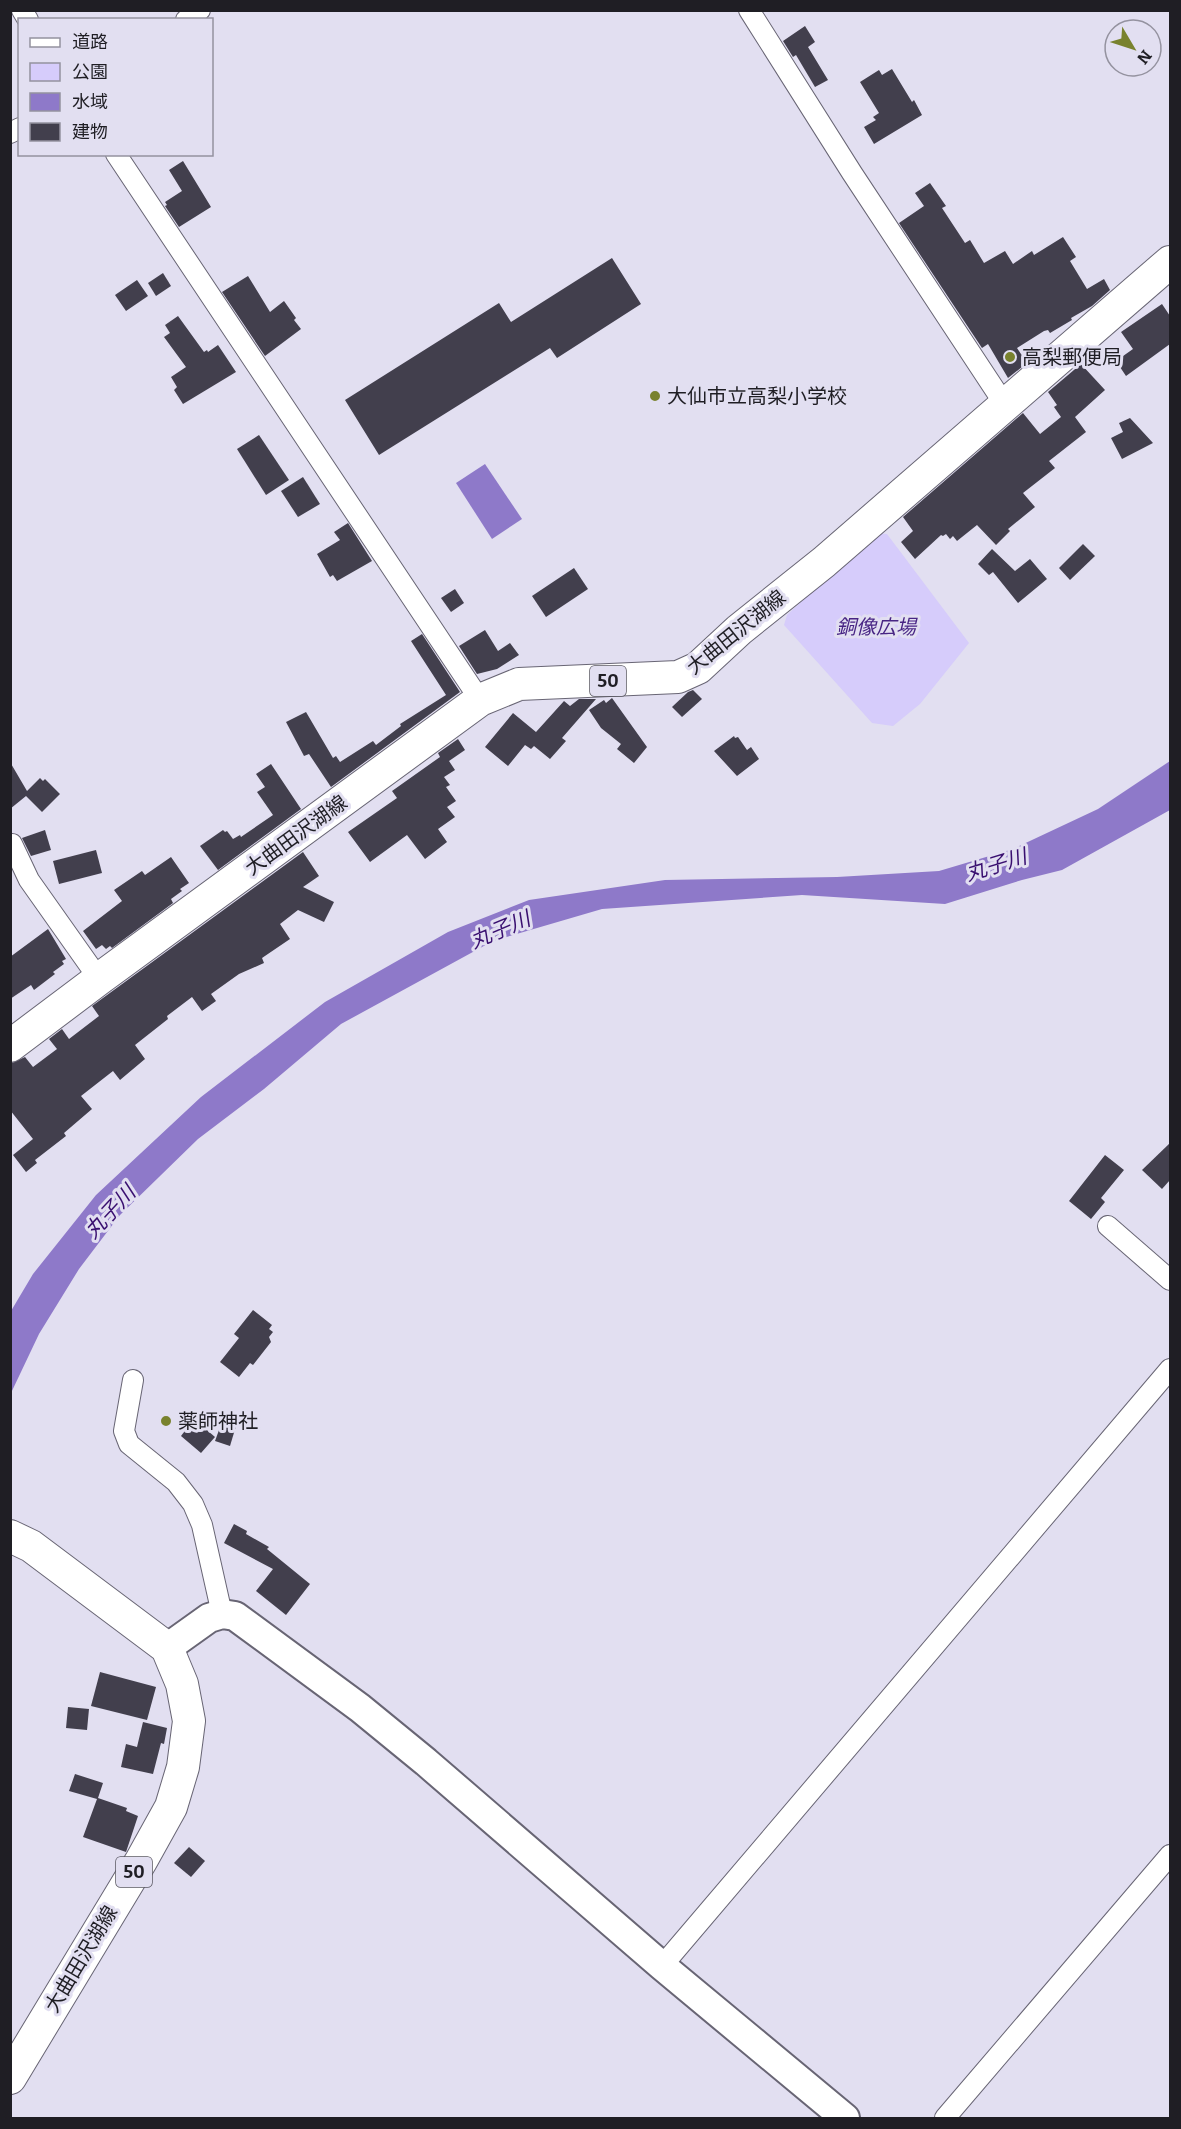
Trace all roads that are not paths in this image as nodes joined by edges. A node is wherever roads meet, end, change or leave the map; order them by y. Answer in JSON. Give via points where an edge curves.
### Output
{"nodes":[{"id":1,"x":749,"y":10,"type":"edge"},
{"id":2,"x":117,"y":156,"type":"edge"},
{"id":3,"x":1170,"y":262,"type":"edge"},
{"id":4,"x":1005,"y":405,"type":"junction"},
{"id":5,"x":480,"y":700,"type":"junction"},
{"id":6,"x":10,"y":844,"type":"edge"},
{"id":7,"x":99,"y":979,"type":"junction"},
{"id":8,"x":10,"y":1046,"type":"edge"},
{"id":9,"x":1108,"y":1227,"type":"dead end"},
{"id":10,"x":1170,"y":1280,"type":"edge"},
{"id":11,"x":1170,"y":1369,"type":"edge"},
{"id":12,"x":133,"y":1380,"type":"dead end"},
{"id":13,"x":21,"y":1541,"type":"edge"},
{"id":14,"x":222,"y":1614,"type":"junction"},
{"id":15,"x":167,"y":1648,"type":"junction"},
{"id":16,"x":1170,"y":1855,"type":"edge"},
{"id":17,"x":662,"y":1966,"type":"junction"},
{"id":18,"x":10,"y":2078,"type":"edge"},
{"id":19,"x":845,"y":2118,"type":"edge"},
{"id":20,"x":945,"y":2118,"type":"edge"}],
"edges":[{"from":1,"to":4,"type":"street"},
{"from":2,"to":5,"type":"street"},
{"from":3,"to":4,"type":"main road","name":"大曲田沢湖線","number":"50"},
{"from":4,"to":5,"type":"main road","name":"大曲田沢湖線","number":"50","via":[[698,668],[678,677],[519,684]]},
{"from":5,"to":7,"type":"main road","name":"大曲田沢湖線","number":"50"},
{"from":6,"to":7,"type":"street","via":[[29,880]]},
{"from":7,"to":8,"type":"main road","name":"大曲田沢湖線","number":"50"},
{"from":9,"to":10,"type":"street"},
{"from":11,"to":17,"type":"street"},
{"from":12,"to":14,"type":"street","via":[[124,1431],[129,1444],[176,1482],[194,1504]]},
{"from":13,"to":15,"type":"main road"},
{"from":14,"to":15,"type":"street","via":[[209,1618]]},
{"from":14,"to":17,"type":"street","via":[[235,1616],[360,1708]]},
{"from":15,"to":18,"type":"main road","name":"大曲田沢湖線","number":"50","via":[[182,1684],[189,1721],[183,1767],[171,1807]]},
{"from":16,"to":20,"type":"street"},
{"from":17,"to":19,"type":"street"}]}
